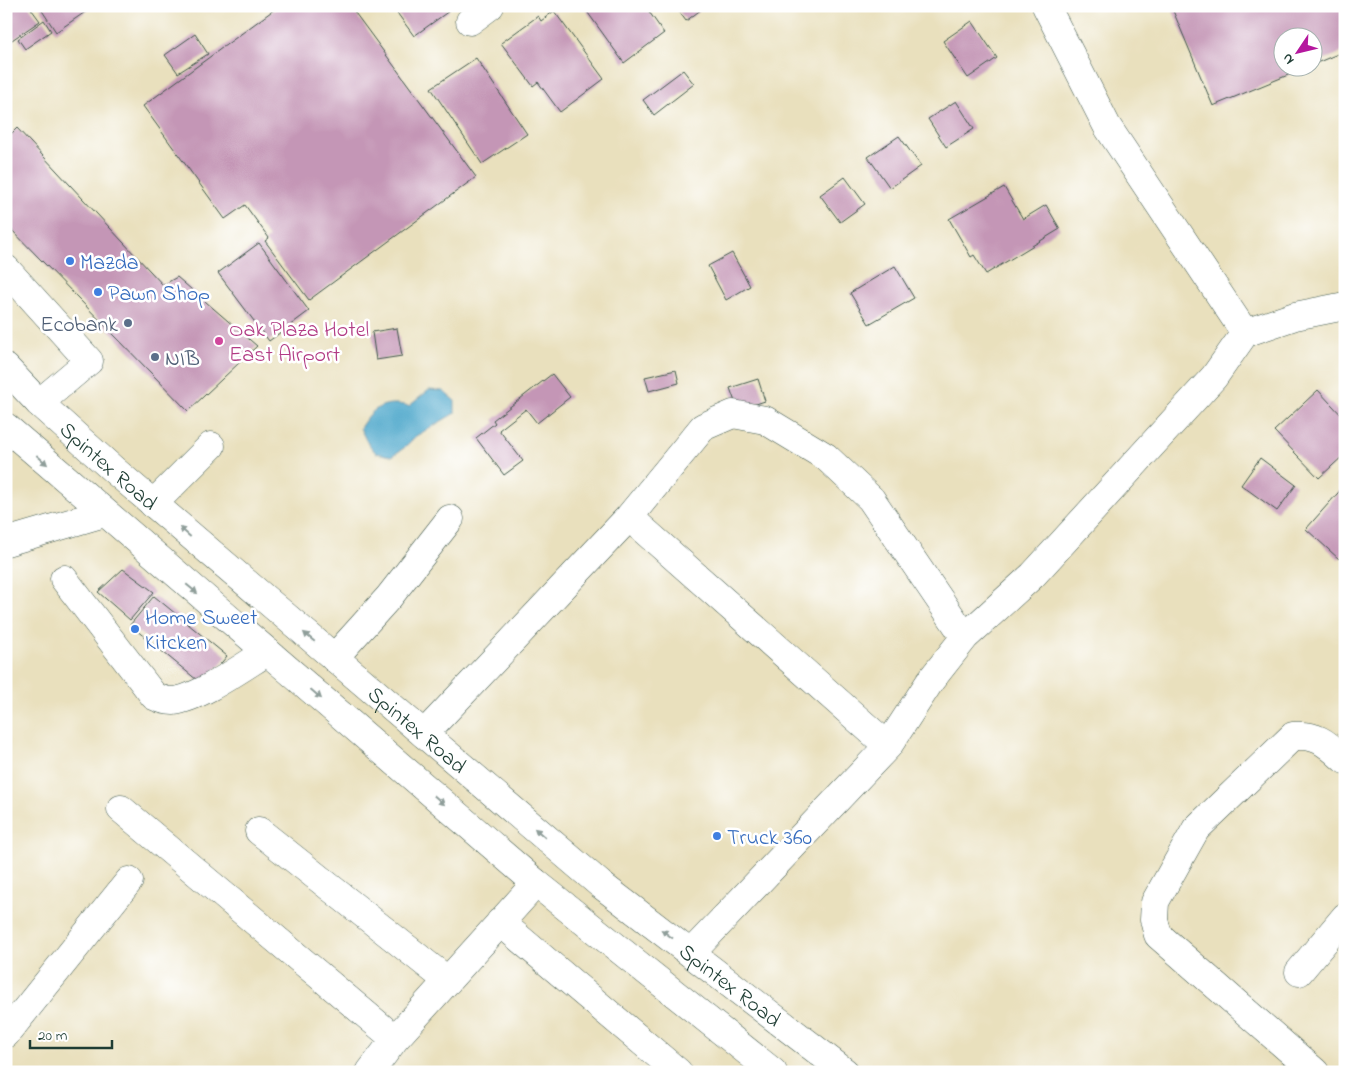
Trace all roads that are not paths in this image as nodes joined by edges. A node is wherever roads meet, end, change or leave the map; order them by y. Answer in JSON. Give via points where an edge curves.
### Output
{"nodes":[{"id":1,"x":1046,"y":6,"type":"edge"},
{"id":2,"x":6,"y":269,"type":"edge"},
{"id":3,"x":1345,"y":306,"type":"edge"},
{"id":4,"x":1245,"y":333,"type":"junction"},
{"id":5,"x":6,"y":368,"type":"edge"},
{"id":6,"x":39,"y":403,"type":"junction"},
{"id":7,"x":9,"y":435,"type":"edge"},
{"id":8,"x":211,"y":446,"type":"dead end"},
{"id":9,"x":153,"y":504,"type":"junction"},
{"id":10,"x":104,"y":513,"type":"junction"},
{"id":11,"x":629,"y":518,"type":"junction"},
{"id":12,"x":450,"y":519,"type":"dead end"},
{"id":13,"x":6,"y":542,"type":"edge"},
{"id":14,"x":64,"y":579,"type":"dead end"},
{"id":15,"x":965,"y":636,"type":"junction"},
{"id":16,"x":267,"y":652,"type":"junction"},
{"id":17,"x":334,"y":658,"type":"junction"},
{"id":18,"x":424,"y":734,"type":"junction"},
{"id":19,"x":888,"y":746,"type":"junction"},
{"id":20,"x":1345,"y":760,"type":"edge"},
{"id":21,"x":121,"y":809,"type":"dead end"},
{"id":22,"x":258,"y":831,"type":"dead end"},
{"id":23,"x":129,"y":881,"type":"dead end"},
{"id":24,"x":536,"y":883,"type":"junction"},
{"id":25,"x":1345,"y":917,"type":"edge"},
{"id":26,"x":500,"y":922,"type":"junction"},
{"id":27,"x":691,"y":953,"type":"junction"},
{"id":28,"x":1300,"y":972,"type":"dead end"},
{"id":29,"x":448,"y":981,"type":"junction"},
{"id":30,"x":6,"y":1034,"type":"edge"},
{"id":31,"x":395,"y":1038,"type":"junction"},
{"id":32,"x":370,"y":1072,"type":"edge"},
{"id":33,"x":678,"y":1072,"type":"edge"},
{"id":34,"x":774,"y":1072,"type":"edge"},
{"id":35,"x":846,"y":1072,"type":"edge"},
{"id":36,"x":1315,"y":1072,"type":"edge"}],
"edges":[{"from":1,"to":4,"type":"main road","via":[[1106,126]]},
{"from":2,"to":6,"type":"main road","via":[[89,361]]},
{"from":3,"to":4,"type":"main road","via":[[1295,316]]},
{"from":4,"to":15,"type":"main road","via":[[1214,377],[1033,575]]},
{"from":5,"to":6,"type":"main road","name":"Spintex Road"},
{"from":6,"to":9,"type":"main road","name":"Spintex Road"},
{"from":7,"to":10,"type":"main road","name":"Spintex Road","one_way":true},
{"from":8,"to":9,"type":"main road"},
{"from":17,"to":9,"type":"main road","name":"Spintex Road","one_way":true},
{"from":10,"to":13,"type":"main road"},
{"from":10,"to":16,"type":"main road","name":"Spintex Road","one_way":true},
{"from":11,"to":15,"type":"main road","via":[[703,427],[733,414],[766,420],[826,457],[871,499]]},
{"from":11,"to":18,"type":"main road"},
{"from":11,"to":19,"type":"main road"},
{"from":12,"to":17,"type":"main road","via":[[389,597]]},
{"from":14,"to":16,"type":"main road","via":[[154,696],[163,700],[183,699],[198,693]]},
{"from":15,"to":19,"type":"main road","via":[[930,680]]},
{"from":16,"to":24,"type":"main road","name":"Spintex Road","one_way":true},
{"from":17,"to":18,"type":"main road","name":"Spintex Road"},
{"from":27,"to":18,"type":"main road","name":"Spintex Road","one_way":true,"via":[[600,884]]},
{"from":19,"to":27,"type":"main road"},
{"from":20,"to":36,"type":"main road","via":[[1324,742],[1308,734],[1293,736],[1196,829],[1155,902],[1154,920],[1158,935]]},
{"from":21,"to":31,"type":"main road"},
{"from":22,"to":29,"type":"main road"},
{"from":23,"to":30,"type":"main road"},
{"from":24,"to":26,"type":"main road"},
{"from":24,"to":34,"type":"main road","name":"Spintex Road"},
{"from":25,"to":28,"type":"main road"},
{"from":26,"to":29,"type":"main road"},
{"from":26,"to":33,"type":"main road"},
{"from":27,"to":35,"type":"main road","name":"Spintex Road"},
{"from":29,"to":31,"type":"main road"},
{"from":31,"to":32,"type":"main road"}]}
